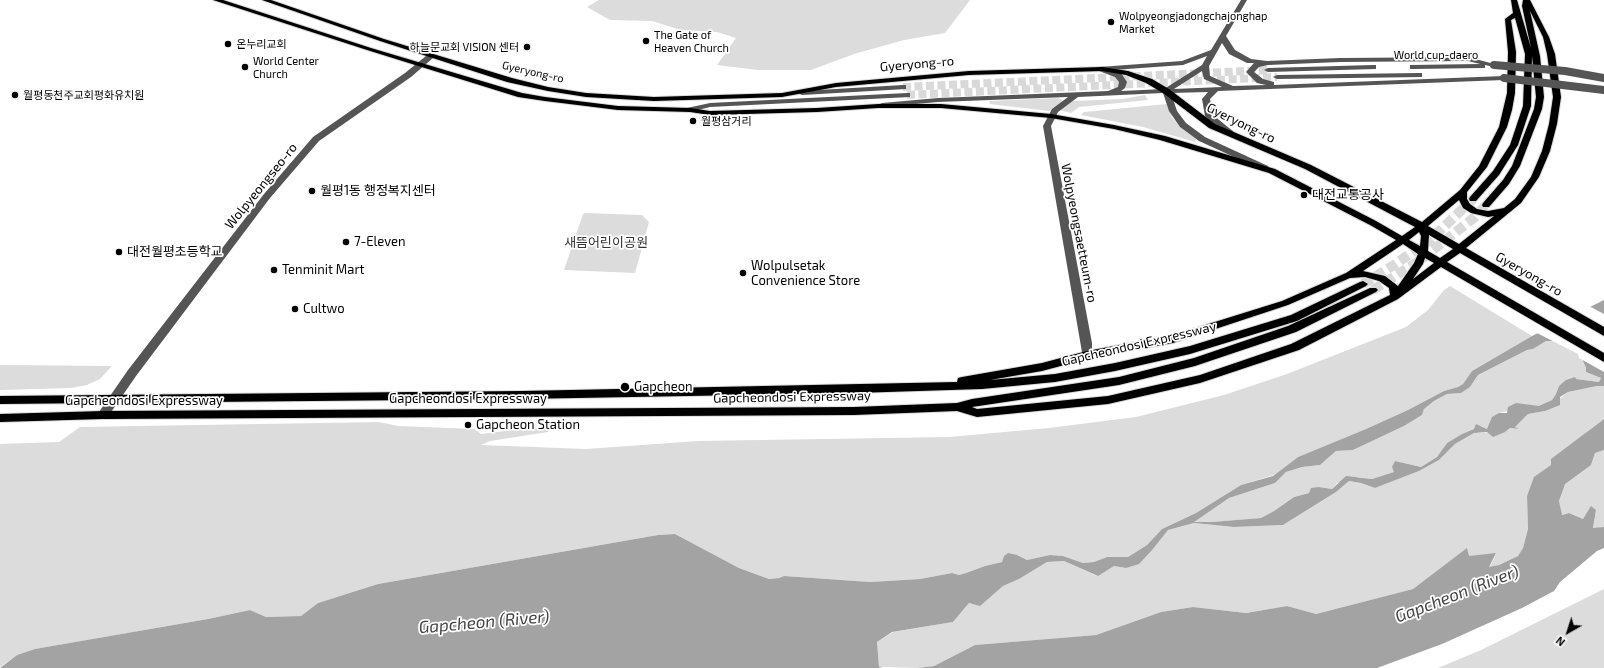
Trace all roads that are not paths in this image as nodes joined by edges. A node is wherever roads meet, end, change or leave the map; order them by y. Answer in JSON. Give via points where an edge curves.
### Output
{"nodes":[{"id":1,"x":216,"y":0,"type":"edge"},
{"id":2,"x":265,"y":0,"type":"edge"},
{"id":3,"x":1244,"y":0,"type":"edge"},
{"id":4,"x":1514,"y":0,"type":"edge"},
{"id":5,"x":1526,"y":0,"type":"edge"},
{"id":6,"x":1516,"y":14,"type":"junction"},
{"id":7,"x":1223,"y":37,"type":"junction"},
{"id":8,"x":1214,"y":51,"type":"junction"},
{"id":9,"x":430,"y":56,"type":"junction"},
{"id":10,"x":421,"y":64,"type":"junction"},
{"id":11,"x":1205,"y":66,"type":"junction"},
{"id":12,"x":1268,"y":66,"type":"junction"},
{"id":13,"x":1102,"y":69,"type":"junction"},
{"id":14,"x":1277,"y":77,"type":"tunnel mouth"},
{"id":15,"x":1504,"y":78,"type":"junction"},
{"id":16,"x":1604,"y":78,"type":"edge"},
{"id":17,"x":903,"y":86,"type":"tunnel mouth"},
{"id":18,"x":1285,"y":86,"type":"junction"},
{"id":19,"x":1234,"y":88,"type":"junction"},
{"id":20,"x":1216,"y":89,"type":"junction"},
{"id":21,"x":1604,"y":90,"type":"edge"},
{"id":22,"x":1166,"y":91,"type":"junction"},
{"id":23,"x":1102,"y":94,"type":"junction"},
{"id":24,"x":782,"y":95,"type":"junction"},
{"id":25,"x":907,"y":95,"type":"tunnel mouth"},
{"id":26,"x":1077,"y":95,"type":"junction"},
{"id":27,"x":878,"y":106,"type":"junction"},
{"id":28,"x":690,"y":110,"type":"junction"},
{"id":29,"x":1051,"y":116,"type":"junction"},
{"id":30,"x":1238,"y":138,"type":"junction"},
{"id":31,"x":1272,"y":171,"type":"junction"},
{"id":32,"x":1463,"y":192,"type":"junction"},
{"id":33,"x":1472,"y":199,"type":"tunnel mouth"},
{"id":34,"x":1486,"y":205,"type":"tunnel mouth"},
{"id":35,"x":1508,"y":209,"type":"junction"},
{"id":36,"x":1422,"y":226,"type":"junction"},
{"id":37,"x":1404,"y":240,"type":"junction"},
{"id":38,"x":1459,"y":249,"type":"junction"},
{"id":39,"x":1441,"y":262,"type":"junction"},
{"id":40,"x":1349,"y":275,"type":"junction"},
{"id":41,"x":1363,"y":284,"type":"tunnel mouth"},
{"id":42,"x":1373,"y":290,"type":"tunnel mouth"},
{"id":43,"x":1395,"y":297,"type":"junction"},
{"id":44,"x":1604,"y":332,"type":"edge"},
{"id":45,"x":1087,"y":355,"type":"junction"},
{"id":46,"x":1604,"y":358,"type":"edge"},
{"id":47,"x":931,"y":386,"type":"junction"},
{"id":48,"x":113,"y":399,"type":"junction"},
{"id":49,"x":0,"y":400,"type":"edge"},
{"id":50,"x":957,"y":408,"type":"junction"},
{"id":51,"x":103,"y":415,"type":"junction"},
{"id":52,"x":0,"y":418,"type":"edge"}],
"edges":[{"from":1,"to":10,"type":"main road","name":"Gyeryong-ro"},
{"from":2,"to":9,"type":"main road","name":"Gyeryong-ro"},
{"from":3,"to":7,"type":"street"},
{"from":4,"to":6,"type":"main road"},
{"from":5,"to":34,"type":"main road","via":[[1525,6],[1536,56],[1540,97],[1538,109],[1516,166]]},
{"from":5,"to":35,"type":"main road","via":[[1551,54],[1557,97],[1546,152],[1535,177],[1518,201]]},
{"from":6,"to":32,"type":"main road","via":[[1508,19],[1512,52],[1511,92],[1503,127],[1483,167]]},
{"from":6,"to":33,"type":"main road","via":[[1529,54],[1527,106],[1514,145],[1496,173]]},
{"from":7,"to":8,"type":"street"},
{"from":7,"to":12,"type":"street","via":[[1232,52],[1240,58]]},
{"from":8,"to":11,"type":"street"},
{"from":8,"to":13,"type":"street","via":[[1183,62]]},
{"from":9,"to":10,"type":"street","name":"Wolpyeongseo-ro"},
{"from":9,"to":24,"type":"main road","name":"Gyeryong-ro","via":[[510,80],[586,95],[654,99]]},
{"from":10,"to":28,"type":"main road","name":"Gyeryong-ro","via":[[545,100],[618,108]]},
{"from":10,"to":48,"type":"street","name":"Wolpyeongseo-ro","via":[[316,139],[267,196]]},
{"from":11,"to":19,"type":"street","via":[[1207,77]]},
{"from":11,"to":22,"type":"street"},
{"from":12,"to":16,"type":"street","name":"World cup-daero","bridge":true,"via":[[1494,65],[1565,71]]},
{"from":12,"to":18,"type":"street","via":[[1257,64],[1250,72],[1260,81]]},
{"from":13,"to":22,"type":"main road","name":"Gyeryong-ro","via":[[1133,75]]},
{"from":13,"to":23,"type":"street","via":[[1121,78],[1123,85],[1118,90]]},
{"from":13,"to":24,"type":"main road","name":"Gyeryong-ro","via":[[970,73],[836,84]]},
{"from":14,"to":15,"type":"street","name":"World cup-daero","via":[[1416,75]]},
{"from":15,"to":18,"type":"street"},
{"from":15,"to":21,"type":"street","name":"World cup-daero","bridge":true},
{"from":17,"to":24,"type":"street"},
{"from":18,"to":19,"type":"street"},
{"from":19,"to":20,"type":"street"},
{"from":20,"to":22,"type":"street"},
{"from":20,"to":30,"type":"street","via":[[1206,99],[1209,116]]},
{"from":22,"to":23,"type":"street"},
{"from":22,"to":30,"type":"main road","name":"Gyeryong-ro","via":[[1212,126]]},
{"from":22,"to":31,"type":"street","via":[[1173,111],[1183,125],[1202,139]]},
{"from":23,"to":26,"type":"street"},
{"from":25,"to":28,"type":"street","via":[[710,105]]},
{"from":26,"to":27,"type":"street","via":[[938,100]]},
{"from":26,"to":29,"type":"street","via":[[1061,105]]},
{"from":27,"to":28,"type":"main road","name":"Gyeryong-ro","via":[[710,113]]},
{"from":27,"to":29,"type":"main road","name":"Gyeryong-ro","via":[[941,106]]},
{"from":29,"to":31,"type":"main road","via":[[1162,138]]},
{"from":29,"to":45,"type":"street","name":"Wolpyeongsaetteum-ro","via":[[1047,126],[1048,137],[1087,343]]},
{"from":30,"to":36,"type":"main road","name":"Gyeryong-ro","via":[[1308,167],[1384,204]]},
{"from":31,"to":37,"type":"main road"},
{"from":32,"to":35,"type":"main road","via":[[1466,206],[1474,211],[1488,214]]},
{"from":32,"to":36,"type":"main road"},
{"from":35,"to":38,"type":"main road"},
{"from":36,"to":37,"type":"main road"},
{"from":36,"to":38,"type":"main road","name":"Gyeryong-ro"},
{"from":36,"to":43,"type":"main road","via":[[1425,236],[1424,251]]},
{"from":37,"to":39,"type":"main road"},
{"from":37,"to":40,"type":"main road"},
{"from":38,"to":39,"type":"main road"},
{"from":38,"to":44,"type":"main road","name":"Gyeryong-ro"},
{"from":39,"to":43,"type":"main road"},
{"from":39,"to":46,"type":"main road"},
{"from":40,"to":43,"type":"main road","via":[[1365,274],[1382,278],[1394,287]]},
{"from":40,"to":45,"type":"main road","via":[[1280,305],[1173,339]]},
{"from":41,"to":47,"type":"main road","name":"Gapcheondosi Expressway","via":[[1294,318],[1190,350],[1055,378],[982,386]]},
{"from":42,"to":50,"type":"main road","name":"Gapcheondosi Expressway","via":[[1292,329],[1195,362],[1119,381],[972,402]]},
{"from":43,"to":50,"type":"main road","via":[[1295,346],[1200,379],[1108,400],[977,413]]},
{"from":45,"to":47,"type":"main road","via":[[1042,367]]},
{"from":47,"to":48,"type":"main road","name":"Gapcheondosi Expressway","via":[[545,395]]},
{"from":48,"to":49,"type":"main road","name":"Gapcheondosi Expressway"},
{"from":48,"to":51,"type":"street","name":"Wolpyeongseo-ro"},
{"from":50,"to":51,"type":"main road","name":"Gapcheondosi Expressway","via":[[846,411]]},
{"from":51,"to":52,"type":"main road","name":"Gapcheondosi Expressway"}]}
